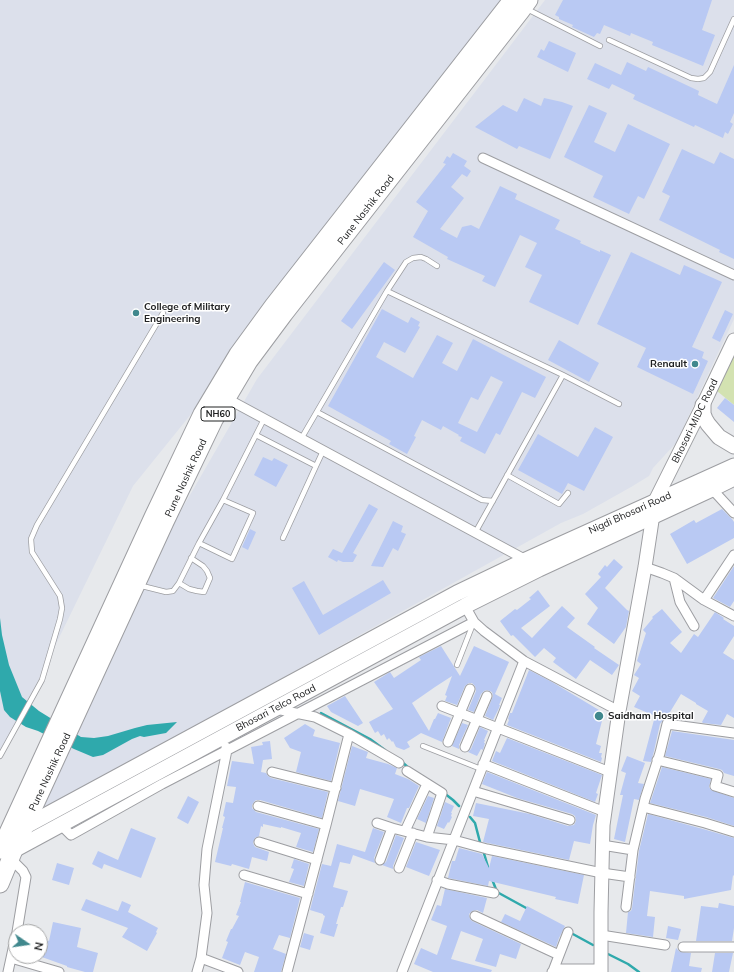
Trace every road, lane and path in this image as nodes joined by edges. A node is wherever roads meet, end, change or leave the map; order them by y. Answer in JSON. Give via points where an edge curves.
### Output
{"nodes":[{"id":1,"x":522,"y":2,"type":"edge"},
{"id":2,"x":734,"y":19,"type":"edge"},
{"id":3,"x":609,"y":40,"type":"dead end"},
{"id":4,"x":600,"y":46,"type":"dead end"},
{"id":5,"x":483,"y":158,"type":"dead end"},
{"id":6,"x":438,"y":266,"type":"dead end"},
{"id":7,"x":734,"y":275,"type":"edge"},
{"id":8,"x":387,"y":291,"type":"junction"},
{"id":9,"x":163,"y":313,"type":"dead end"},
{"id":10,"x":734,"y":340,"type":"edge"},
{"id":11,"x":563,"y":375,"type":"junction"},
{"id":12,"x":221,"y":395,"type":"junction"},
{"id":13,"x":619,"y":404,"type":"dead end"},
{"id":14,"x":703,"y":405,"type":"junction"},
{"id":15,"x":317,"y":412,"type":"junction"},
{"id":16,"x":264,"y":419,"type":"junction"},
{"id":17,"x":256,"y":435,"type":"junction"},
{"id":18,"x":301,"y":439,"type":"junction"},
{"id":19,"x":734,"y":446,"type":"edge"},
{"id":20,"x":323,"y":451,"type":"junction"},
{"id":21,"x":316,"y":466,"type":"junction"},
{"id":22,"x":734,"y":466,"type":"edge"},
{"id":23,"x":507,"y":475,"type":"junction"},
{"id":24,"x":734,"y":478,"type":"edge"},
{"id":25,"x":712,"y":489,"type":"junction"},
{"id":26,"x":568,"y":493,"type":"dead end"},
{"id":27,"x":223,"y":500,"type":"junction"},
{"id":28,"x":493,"y":501,"type":"junction"},
{"id":29,"x":655,"y":501,"type":"junction"},
{"id":30,"x":734,"y":513,"type":"edge"},
{"id":31,"x":653,"y":516,"type":"junction"},
{"id":32,"x":475,"y":534,"type":"junction"},
{"id":33,"x":283,"y":538,"type":"dead end"},
{"id":34,"x":199,"y":543,"type":"junction"},
{"id":35,"x":734,"y":555,"type":"edge"},
{"id":36,"x":191,"y":558,"type":"junction"},
{"id":37,"x":526,"y":560,"type":"junction"},
{"id":38,"x":645,"y":567,"type":"junction"},
{"id":39,"x":539,"y":569,"type":"junction"},
{"id":40,"x":674,"y":578,"type":"junction"},
{"id":41,"x":179,"y":583,"type":"junction"},
{"id":42,"x":136,"y":585,"type":"junction"},
{"id":43,"x":704,"y":600,"type":"junction"},
{"id":44,"x":465,"y":606,"type":"junction"},
{"id":45,"x":734,"y":616,"type":"edge"},
{"id":46,"x":474,"y":622,"type":"junction"},
{"id":47,"x":694,"y":626,"type":"dead end"},
{"id":48,"x":524,"y":661,"type":"junction"},
{"id":49,"x":457,"y":665,"type":"dead end"},
{"id":50,"x":470,"y":689,"type":"dead end"},
{"id":51,"x":487,"y":696,"type":"dead end"},
{"id":52,"x":442,"y":706,"type":"dead end"},
{"id":53,"x":276,"y":709,"type":"junction"},
{"id":54,"x":619,"y":711,"type":"junction"},
{"id":55,"x":460,"y":713,"type":"junction"},
{"id":56,"x":298,"y":714,"type":"junction"},
{"id":57,"x":476,"y":720,"type":"junction"},
{"id":58,"x":497,"y":728,"type":"junction"},
{"id":59,"x":734,"y":733,"type":"edge"},
{"id":60,"x":349,"y":734,"type":"junction"},
{"id":61,"x":448,"y":742,"type":"dead end"},
{"id":62,"x":225,"y":744,"type":"junction"},
{"id":63,"x":423,"y":746,"type":"dead end"},
{"id":64,"x":465,"y":747,"type":"dead end"},
{"id":65,"x":0,"y":756,"type":"edge"},
{"id":66,"x":658,"y":760,"type":"junction"},
{"id":67,"x":399,"y":763,"type":"dead end"},
{"id":68,"x":482,"y":767,"type":"junction"},
{"id":69,"x":407,"y":771,"type":"dead end"},
{"id":70,"x":272,"y":772,"type":"dead end"},
{"id":71,"x":610,"y":772,"type":"junction"},
{"id":72,"x":427,"y":784,"type":"junction"},
{"id":73,"x":336,"y":788,"type":"junction"},
{"id":74,"x":473,"y":791,"type":"junction"},
{"id":75,"x":734,"y":792,"type":"edge"},
{"id":76,"x":258,"y":806,"type":"dead end"},
{"id":77,"x":643,"y":807,"type":"junction"},
{"id":78,"x":605,"y":812,"type":"junction"},
{"id":79,"x":570,"y":820,"type":"dead end"},
{"id":80,"x":377,"y":823,"type":"dead end"},
{"id":81,"x":326,"y":825,"type":"junction"},
{"id":82,"x":26,"y":826,"type":"junction"},
{"id":83,"x":392,"y":828,"type":"junction"},
{"id":84,"x":409,"y":832,"type":"junction"},
{"id":85,"x":734,"y":832,"type":"edge"},
{"id":86,"x":427,"y":837,"type":"junction"},
{"id":87,"x":454,"y":840,"type":"junction"},
{"id":88,"x":258,"y":842,"type":"dead end"},
{"id":89,"x":602,"y":845,"type":"junction"},
{"id":90,"x":633,"y":850,"type":"junction"},
{"id":91,"x":8,"y":853,"type":"edge"},
{"id":92,"x":317,"y":860,"type":"junction"},
{"id":93,"x":380,"y":860,"type":"dead end"},
{"id":94,"x":400,"y":868,"type":"dead end"},
{"id":95,"x":602,"y":873,"type":"junction"},
{"id":96,"x":244,"y":875,"type":"dead end"},
{"id":97,"x":630,"y":877,"type":"junction"},
{"id":98,"x":438,"y":880,"type":"junction"},
{"id":99,"x":0,"y":884,"type":"edge"},
{"id":100,"x":494,"y":893,"type":"dead end"},
{"id":101,"x":308,"y":894,"type":"junction"},
{"id":102,"x":626,"y":907,"type":"dead end"},
{"id":103,"x":475,"y":916,"type":"dead end"},
{"id":104,"x":18,"y":924,"type":"edge"},
{"id":105,"x":568,"y":932,"type":"dead end"},
{"id":106,"x":601,"y":935,"type":"junction"},
{"id":107,"x":665,"y":945,"type":"dead end"},
{"id":108,"x":683,"y":946,"type":"dead end"},
{"id":109,"x":734,"y":947,"type":"edge"},
{"id":110,"x":559,"y":955,"type":"junction"},
{"id":111,"x":202,"y":958,"type":"junction"},
{"id":112,"x":32,"y":964,"type":"edge"},
{"id":113,"x":601,"y":970,"type":"edge"},
{"id":114,"x":552,"y":971,"type":"edge"},
{"id":115,"x":59,"y":972,"type":"edge"},
{"id":116,"x":197,"y":972,"type":"edge"},
{"id":117,"x":238,"y":972,"type":"edge"},
{"id":118,"x":287,"y":972,"type":"edge"},
{"id":119,"x":402,"y":972,"type":"edge"}],
"edges":[{"from":1,"to":4,"type":"lane"},
{"from":1,"to":12,"type":"highway","name":"Pune Nashik Road","number":"NH60","via":[[274,306],[238,354]]},
{"from":2,"to":3,"type":"lane","via":[[710,72],[704,78],[691,78]]},
{"from":5,"to":7,"type":"street"},
{"from":6,"to":8,"type":"lane","via":[[421,257],[413,258],[406,262]]},
{"from":8,"to":11,"type":"lane"},
{"from":8,"to":15,"type":"lane"},
{"from":9,"to":65,"type":"lane","via":[[31,539],[32,552],[60,596],[62,608],[42,680]]},
{"from":10,"to":14,"type":"street","name":"Bhosari-MIDC Road"},
{"from":11,"to":13,"type":"lane"},
{"from":11,"to":23,"type":"lane"},
{"from":12,"to":16,"type":"street"},
{"from":12,"to":42,"type":"highway","name":"Pune Nashik Road","number":"NH60","via":[[214,420]]},
{"from":12,"to":91,"type":"highway","name":"Pune Nashik Road","number":"NH60","via":[[202,414],[156,510]]},
{"from":14,"to":19,"type":"main road","via":[[703,414],[708,424],[720,437]]},
{"from":14,"to":29,"type":"street","name":"Bhosari-MIDC Road"},
{"from":15,"to":18,"type":"lane"},
{"from":15,"to":28,"type":"lane","via":[[482,500]]},
{"from":16,"to":17,"type":"lane"},
{"from":16,"to":18,"type":"street"},
{"from":17,"to":21,"type":"lane"},
{"from":17,"to":27,"type":"lane"},
{"from":18,"to":20,"type":"street"},
{"from":20,"to":21,"type":"lane"},
{"from":20,"to":32,"type":"street"},
{"from":21,"to":33,"type":"lane"},
{"from":22,"to":29,"type":"main road","name":"Nigdi Bhosari Road"},
{"from":23,"to":26,"type":"lane","via":[[559,504]]},
{"from":23,"to":28,"type":"lane"},
{"from":24,"to":25,"type":"main road","name":"Nigdi Bhosari Road"},
{"from":25,"to":30,"type":"street"},
{"from":25,"to":31,"type":"main road","name":"Nigdi Bhosari Road"},
{"from":27,"to":34,"type":"lane"},
{"from":27,"to":34,"type":"lane","via":[[253,513],[232,559]]},
{"from":28,"to":32,"type":"lane"},
{"from":29,"to":31,"type":"street","name":"Bhosari-MIDC Road"},
{"from":29,"to":37,"type":"main road","name":"Nigdi Bhosari Road"},
{"from":31,"to":38,"type":"street","name":"Bhosari-MIDC Road"},
{"from":31,"to":39,"type":"main road","name":"Nigdi Bhosari Road"},
{"from":32,"to":37,"type":"street"},
{"from":34,"to":36,"type":"lane"},
{"from":35,"to":43,"type":"street"},
{"from":36,"to":41,"type":"lane"},
{"from":36,"to":41,"type":"lane","via":[[203,566],[210,578],[204,592],[197,592]]},
{"from":37,"to":39,"type":"street"},
{"from":37,"to":82,"type":"main road","name":"Bhosari Telco Road","via":[[457,593]]},
{"from":38,"to":40,"type":"street"},
{"from":38,"to":54,"type":"street","name":"Bhosari-MIDC Road"},
{"from":39,"to":44,"type":"main road","name":"Bhosari Telco Road"},
{"from":40,"to":43,"type":"street"},
{"from":40,"to":47,"type":"street","via":[[680,602]]},
{"from":41,"to":42,"type":"lane","via":[[173,591],[166,592]]},
{"from":42,"to":82,"type":"highway","name":"Pune Nashik Road","number":"NH60"},
{"from":43,"to":45,"type":"street"},
{"from":44,"to":46,"type":"street"},
{"from":44,"to":53,"type":"main road","name":"Bhosari Telco Road"},
{"from":46,"to":48,"type":"street"},
{"from":46,"to":49,"type":"lane"},
{"from":46,"to":56,"type":"street"},
{"from":48,"to":54,"type":"street"},
{"from":48,"to":58,"type":"street"},
{"from":50,"to":55,"type":"street"},
{"from":51,"to":57,"type":"street"},
{"from":52,"to":55,"type":"street"},
{"from":53,"to":56,"type":"street"},
{"from":53,"to":62,"type":"main road","name":"Bhosari Telco Road"},
{"from":54,"to":71,"type":"street","name":"Bhosari-MIDC Road"},
{"from":55,"to":57,"type":"street"},
{"from":55,"to":61,"type":"street"},
{"from":56,"to":60,"type":"street","via":[[315,717]]},
{"from":56,"to":62,"type":"street"},
{"from":57,"to":58,"type":"street"},
{"from":57,"to":64,"type":"street"},
{"from":58,"to":68,"type":"street"},
{"from":58,"to":71,"type":"street"},
{"from":59,"to":66,"type":"street","via":[[667,724]]},
{"from":60,"to":67,"type":"street"},
{"from":60,"to":73,"type":"street"},
{"from":62,"to":91,"type":"main road","name":"Bhosari Telco Road"},
{"from":62,"to":111,"type":"street","via":[[207,849],[204,885],[207,913]]},
{"from":63,"to":68,"type":"lane"},
{"from":66,"to":75,"type":"street","via":[[718,776],[715,786]]},
{"from":66,"to":77,"type":"street"},
{"from":68,"to":74,"type":"street"},
{"from":68,"to":78,"type":"street"},
{"from":69,"to":72,"type":"street"},
{"from":70,"to":73,"type":"street"},
{"from":71,"to":78,"type":"street","name":"Bhosari-MIDC Road"},
{"from":72,"to":84,"type":"street"},
{"from":72,"to":86,"type":"street","via":[[442,793]]},
{"from":73,"to":81,"type":"street"},
{"from":74,"to":79,"type":"street"},
{"from":74,"to":87,"type":"street"},
{"from":76,"to":81,"type":"street"},
{"from":77,"to":85,"type":"street"},
{"from":77,"to":90,"type":"street"},
{"from":78,"to":89,"type":"street","name":"Bhosari-MIDC Road"},
{"from":80,"to":83,"type":"street"},
{"from":81,"to":92,"type":"street"},
{"from":82,"to":91,"type":"highway","name":"Pune Nashik Road","number":"NH60"},
{"from":83,"to":84,"type":"street"},
{"from":83,"to":93,"type":"street"},
{"from":84,"to":86,"type":"street"},
{"from":84,"to":94,"type":"street"},
{"from":86,"to":87,"type":"street"},
{"from":87,"to":95,"type":"street"},
{"from":87,"to":98,"type":"street"},
{"from":88,"to":92,"type":"street"},
{"from":89,"to":90,"type":"street"},
{"from":89,"to":95,"type":"street","name":"Bhosari-MIDC Road"},
{"from":90,"to":97,"type":"street"},
{"from":91,"to":99,"type":"highway","name":"Pune Nashik Road","number":"NH60"},
{"from":91,"to":104,"type":"street","via":[[26,877]]},
{"from":92,"to":101,"type":"street"},
{"from":95,"to":97,"type":"street"},
{"from":95,"to":106,"type":"street","name":"Bhosari-MIDC Road"},
{"from":96,"to":101,"type":"street"},
{"from":97,"to":102,"type":"street"},
{"from":98,"to":100,"type":"street"},
{"from":98,"to":119,"type":"street"},
{"from":101,"to":118,"type":"street"},
{"from":103,"to":110,"type":"street"},
{"from":105,"to":110,"type":"street"},
{"from":106,"to":107,"type":"street"},
{"from":106,"to":113,"type":"street","name":"Bhosari-MIDC Road"},
{"from":108,"to":109,"type":"street"},
{"from":110,"to":114,"type":"street"},
{"from":111,"to":116,"type":"street"},
{"from":111,"to":117,"type":"street"},
{"from":112,"to":115,"type":"street"},
{"from":113,"to":114,"type":"street"}]}
